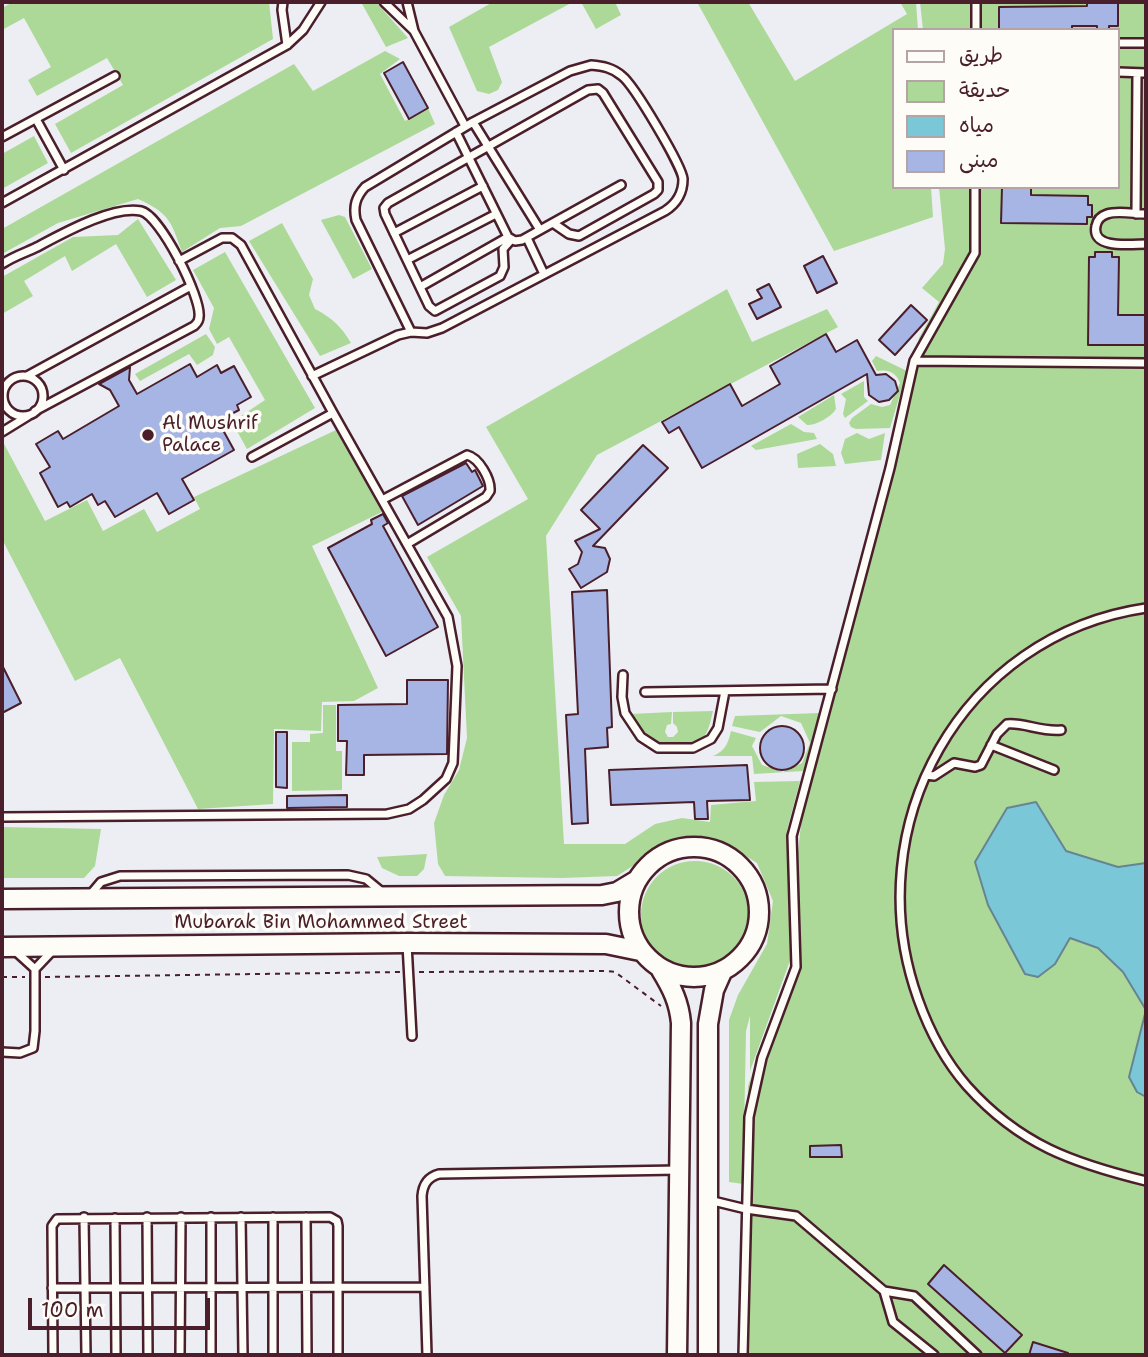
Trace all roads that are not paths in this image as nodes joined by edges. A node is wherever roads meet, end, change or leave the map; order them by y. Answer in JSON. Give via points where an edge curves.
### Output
{"nodes":[{"id":1,"x":283,"y":2,"type":"edge"},
{"id":2,"x":321,"y":2,"type":"edge"},
{"id":3,"x":384,"y":2,"type":"edge"},
{"id":4,"x":407,"y":2,"type":"edge"},
{"id":5,"x":976,"y":2,"type":"edge"},
{"id":6,"x":976,"y":28,"type":"edge"},
{"id":7,"x":414,"y":31,"type":"junction"},
{"id":8,"x":1120,"y":43,"type":"edge"},
{"id":9,"x":1146,"y":43,"type":"edge"},
{"id":10,"x":287,"y":45,"type":"junction"},
{"id":11,"x":1120,"y":72,"type":"edge"},
{"id":12,"x":1137,"y":73,"type":"junction"},
{"id":13,"x":1146,"y":73,"type":"edge"},
{"id":14,"x":115,"y":76,"type":"dead end"},
{"id":15,"x":36,"y":119,"type":"junction"},
{"id":16,"x":473,"y":122,"type":"junction"},
{"id":17,"x":465,"y":126,"type":"junction"},
{"id":18,"x":456,"y":132,"type":"junction"},
{"id":19,"x":2,"y":137,"type":"edge"},
{"id":20,"x":1136,"y":144,"type":"junction"},
{"id":21,"x":1146,"y":144,"type":"edge"},
{"id":22,"x":488,"y":146,"type":"junction"},
{"id":23,"x":468,"y":157,"type":"junction"},
{"id":24,"x":64,"y":170,"type":"junction"},
{"id":25,"x":621,"y":185,"type":"dead end"},
{"id":26,"x":482,"y":186,"type":"junction"},
{"id":27,"x":975,"y":189,"type":"edge"},
{"id":28,"x":2,"y":203,"type":"edge"},
{"id":29,"x":496,"y":214,"type":"junction"},
{"id":30,"x":1136,"y":214,"type":"junction"},
{"id":31,"x":1146,"y":214,"type":"edge"},
{"id":32,"x":553,"y":223,"type":"junction"},
{"id":33,"x":540,"y":230,"type":"junction"},
{"id":34,"x":394,"y":233,"type":"junction"},
{"id":35,"x":527,"y":238,"type":"junction"},
{"id":36,"x":510,"y":239,"type":"junction"},
{"id":37,"x":1146,"y":244,"type":"edge"},
{"id":38,"x":407,"y":260,"type":"junction"},
{"id":39,"x":179,"y":261,"type":"junction"},
{"id":40,"x":2,"y":264,"type":"edge"},
{"id":41,"x":544,"y":274,"type":"junction"},
{"id":42,"x":191,"y":286,"type":"junction"},
{"id":43,"x":420,"y":287,"type":"junction"},
{"id":44,"x":411,"y":332,"type":"junction"},
{"id":45,"x":914,"y":361,"type":"junction"},
{"id":46,"x":1146,"y":363,"type":"edge"},
{"id":47,"x":27,"y":376,"type":"junction"},
{"id":48,"x":312,"y":376,"type":"junction"},
{"id":49,"x":5,"y":384,"type":"edge"},
{"id":50,"x":32,"y":413,"type":"junction"},
{"id":51,"x":332,"y":414,"type":"junction"},
{"id":52,"x":2,"y":415,"type":"edge"},
{"id":53,"x":19,"y":415,"type":"junction"},
{"id":54,"x":2,"y":432,"type":"edge"},
{"id":55,"x":252,"y":457,"type":"dead end"},
{"id":56,"x":382,"y":500,"type":"junction"},
{"id":57,"x":407,"y":544,"type":"junction"},
{"id":58,"x":1146,"y":608,"type":"edge"},
{"id":59,"x":623,"y":675,"type":"dead end"},
{"id":60,"x":832,"y":689,"type":"junction"},
{"id":61,"x":725,"y":691,"type":"junction"},
{"id":62,"x":645,"y":692,"type":"dead end"},
{"id":63,"x":1061,"y":730,"type":"dead end"},
{"id":64,"x":991,"y":745,"type":"junction"},
{"id":65,"x":1054,"y":770,"type":"dead end"},
{"id":66,"x":926,"y":775,"type":"junction"},
{"id":67,"x":2,"y":817,"type":"edge"},
{"id":68,"x":637,"y":880,"type":"junction"},
{"id":69,"x":2,"y":899,"type":"edge"},
{"id":70,"x":407,"y":943,"type":"junction"},
{"id":71,"x":6,"y":947,"type":"edge"},
{"id":72,"x":56,"y":947,"type":"junction"},
{"id":73,"x":640,"y":951,"type":"junction"},
{"id":74,"x":661,"y":970,"type":"junction"},
{"id":75,"x":722,"y":972,"type":"junction"},
{"id":76,"x":35,"y":973,"type":"junction"},
{"id":77,"x":412,"y":1036,"type":"dead end"},
{"id":78,"x":2,"y":1052,"type":"edge"},
{"id":79,"x":680,"y":1170,"type":"junction"},
{"id":80,"x":1146,"y":1181,"type":"edge"},
{"id":81,"x":708,"y":1200,"type":"junction"},
{"id":82,"x":746,"y":1209,"type":"junction"},
{"id":83,"x":84,"y":1217,"type":"junction"},
{"id":84,"x":116,"y":1217,"type":"junction"},
{"id":85,"x":147,"y":1217,"type":"junction"},
{"id":86,"x":181,"y":1217,"type":"junction"},
{"id":87,"x":211,"y":1217,"type":"junction"},
{"id":88,"x":241,"y":1217,"type":"junction"},
{"id":89,"x":273,"y":1217,"type":"junction"},
{"id":90,"x":306,"y":1217,"type":"junction"},
{"id":91,"x":242,"y":1287,"type":"junction"},
{"id":92,"x":273,"y":1287,"type":"junction"},
{"id":93,"x":306,"y":1287,"type":"junction"},
{"id":94,"x":338,"y":1287,"type":"junction"},
{"id":95,"x":425,"y":1287,"type":"junction"},
{"id":96,"x":52,"y":1288,"type":"junction"},
{"id":97,"x":85,"y":1288,"type":"junction"},
{"id":98,"x":116,"y":1288,"type":"junction"},
{"id":99,"x":148,"y":1288,"type":"junction"},
{"id":100,"x":180,"y":1288,"type":"junction"},
{"id":101,"x":211,"y":1288,"type":"junction"},
{"id":102,"x":884,"y":1291,"type":"junction"},
{"id":103,"x":53,"y":1355,"type":"edge"},
{"id":104,"x":86,"y":1355,"type":"edge"},
{"id":105,"x":116,"y":1355,"type":"edge"},
{"id":106,"x":148,"y":1355,"type":"edge"},
{"id":107,"x":180,"y":1355,"type":"edge"},
{"id":108,"x":211,"y":1355,"type":"edge"},
{"id":109,"x":243,"y":1355,"type":"edge"},
{"id":110,"x":274,"y":1355,"type":"edge"},
{"id":111,"x":307,"y":1355,"type":"edge"},
{"id":112,"x":338,"y":1355,"type":"edge"},
{"id":113,"x":427,"y":1355,"type":"edge"},
{"id":114,"x":677,"y":1355,"type":"edge"},
{"id":115,"x":708,"y":1355,"type":"edge"},
{"id":116,"x":743,"y":1355,"type":"edge"},
{"id":117,"x":934,"y":1355,"type":"edge"},
{"id":118,"x":977,"y":1355,"type":"edge"}],
"edges":[{"from":1,"to":10,"type":"lane"},
{"from":2,"to":10,"type":"lane"},
{"from":3,"to":7,"type":"lane"},
{"from":4,"to":7,"type":"lane"},
{"from":5,"to":6,"type":"lane"},
{"from":7,"to":17,"type":"lane"},
{"from":8,"to":9,"type":"lane"},
{"from":10,"to":24,"type":"lane"},
{"from":11,"to":12,"type":"lane"},
{"from":12,"to":13,"type":"lane"},
{"from":12,"to":20,"type":"lane"},
{"from":14,"to":15,"type":"lane"},
{"from":15,"to":19,"type":"lane"},
{"from":15,"to":24,"type":"lane"},
{"from":16,"to":17,"type":"lane"},
{"from":16,"to":22,"type":"lane"},
{"from":16,"to":41,"type":"lane","via":[[570,71],[602,66],[630,83],[681,169],[682,190],[671,207]]},
{"from":17,"to":18,"type":"lane"},
{"from":18,"to":23,"type":"lane"},
{"from":18,"to":44,"type":"lane","via":[[365,187],[355,205],[356,220]]},
{"from":20,"to":21,"type":"lane"},
{"from":20,"to":30,"type":"lane"},
{"from":22,"to":23,"type":"lane"},
{"from":22,"to":32,"type":"lane","via":[[591,89],[603,93],[658,190],[582,235],[572,236]]},
{"from":22,"to":33,"type":"lane"},
{"from":23,"to":26,"type":"lane"},
{"from":23,"to":34,"type":"lane","via":[[385,205]]},
{"from":24,"to":28,"type":"lane"},
{"from":25,"to":32,"type":"lane"},
{"from":26,"to":29,"type":"lane"},
{"from":26,"to":34,"type":"lane"},
{"from":27,"to":45,"type":"lane","via":[[975,253]]},
{"from":29,"to":36,"type":"lane"},
{"from":29,"to":38,"type":"lane"},
{"from":30,"to":31,"type":"lane"},
{"from":30,"to":37,"type":"lane","via":[[1103,216],[1096,223],[1096,232],[1110,244]]},
{"from":32,"to":33,"type":"lane"},
{"from":33,"to":35,"type":"lane"},
{"from":34,"to":38,"type":"lane"},
{"from":35,"to":36,"type":"lane"},
{"from":35,"to":41,"type":"lane"},
{"from":36,"to":43,"type":"lane"},
{"from":36,"to":43,"type":"lane","via":[[503,249],[504,267],[499,276],[438,310],[430,308]]},
{"from":38,"to":43,"type":"lane"},
{"from":39,"to":40,"type":"lane","via":[[153,217],[141,211],[95,219]]},
{"from":39,"to":42,"type":"lane"},
{"from":39,"to":48,"type":"lane","via":[[222,238],[241,245]]},
{"from":41,"to":44,"type":"lane","via":[[435,331]]},
{"from":42,"to":47,"type":"lane"},
{"from":42,"to":50,"type":"lane","via":[[200,314],[194,326]]},
{"from":44,"to":48,"type":"lane"},
{"from":45,"to":46,"type":"lane"},
{"from":45,"to":60,"type":"lane"},
{"from":47,"to":49,"type":"lane"},
{"from":47,"to":50,"type":"lane","via":[[38,383],[43,395],[40,407]]},
{"from":48,"to":51,"type":"lane"},
{"from":49,"to":53,"type":"lane","via":[[4,400]]},
{"from":50,"to":53,"type":"lane"},
{"from":50,"to":54,"type":"lane"},
{"from":51,"to":55,"type":"lane"},
{"from":51,"to":56,"type":"lane"},
{"from":52,"to":53,"type":"lane"},
{"from":56,"to":57,"type":"lane"},
{"from":56,"to":57,"type":"lane","via":[[467,454],[476,459],[489,481],[486,497]]},
{"from":57,"to":67,"type":"lane","via":[[448,617],[457,666],[453,763],[446,779],[423,800],[387,814]]},
{"from":58,"to":66,"type":"lane","via":[[1075,628],[1017,660],[959,717]]},
{"from":59,"to":61,"type":"lane","via":[[625,713],[641,737],[658,748],[693,748],[711,740]]},
{"from":60,"to":61,"type":"lane"},
{"from":60,"to":82,"type":"lane","via":[[792,836],[796,967],[762,1058],[749,1117]]},
{"from":61,"to":62,"type":"lane"},
{"from":63,"to":64,"type":"lane","via":[[1007,724]]},
{"from":64,"to":65,"type":"lane"},
{"from":64,"to":66,"type":"lane","via":[[978,766],[954,763],[934,776]]},
{"from":66,"to":80,"type":"lane","via":[[905,842],[900,891],[907,963],[931,1030],[965,1084],[1012,1127],[1068,1159]]},
{"from":68,"to":69,"type":"street","name":"Mubarak Bin Mohammed Street","via":[[602,895]]},
{"from":68,"to":73,"type":"street","via":[[628,916]]},
{"from":68,"to":75,"type":"street","via":[[651,862],[670,851],[692,847],[714,850],[734,860],[749,876],[759,919],[753,940],[740,959]]},
{"from":70,"to":72,"type":"street","name":"Mubarak Bin Mohammed Street"},
{"from":70,"to":73,"type":"street","name":"Mubarak Bin Mohammed Street","via":[[606,944]]},
{"from":70,"to":77,"type":"lane"},
{"from":71,"to":72,"type":"street","name":"Mubarak Bin Mohammed Street"},
{"from":71,"to":76,"type":"lane"},
{"from":72,"to":76,"type":"lane"},
{"from":73,"to":74,"type":"street"},
{"from":74,"to":75,"type":"street","via":[[681,977]]},
{"from":74,"to":79,"type":"street","via":[[679,1005],[681,1023]]},
{"from":75,"to":81,"type":"street","via":[[708,1024]]},
{"from":76,"to":78,"type":"lane","via":[[33,1048]]},
{"from":79,"to":95,"type":"lane","via":[[433,1175],[422,1189]]},
{"from":79,"to":114,"type":"street"},
{"from":81,"to":82,"type":"lane"},
{"from":81,"to":115,"type":"street"},
{"from":82,"to":102,"type":"lane","via":[[796,1216]]},
{"from":82,"to":116,"type":"lane"},
{"from":83,"to":84,"type":"lane"},
{"from":83,"to":96,"type":"lane","via":[[60,1218],[53,1223]]},
{"from":83,"to":97,"type":"lane"},
{"from":84,"to":85,"type":"lane"},
{"from":84,"to":98,"type":"lane"},
{"from":85,"to":86,"type":"lane"},
{"from":85,"to":99,"type":"lane"},
{"from":86,"to":87,"type":"lane"},
{"from":86,"to":100,"type":"lane"},
{"from":87,"to":88,"type":"lane"},
{"from":87,"to":101,"type":"lane"},
{"from":88,"to":89,"type":"lane"},
{"from":88,"to":91,"type":"lane"},
{"from":89,"to":90,"type":"lane"},
{"from":89,"to":92,"type":"lane"},
{"from":90,"to":93,"type":"lane"},
{"from":90,"to":94,"type":"lane","via":[[337,1221]]},
{"from":91,"to":92,"type":"lane"},
{"from":91,"to":101,"type":"lane"},
{"from":91,"to":109,"type":"lane"},
{"from":92,"to":93,"type":"lane"},
{"from":92,"to":110,"type":"lane"},
{"from":93,"to":94,"type":"lane"},
{"from":93,"to":111,"type":"lane"},
{"from":94,"to":95,"type":"lane"},
{"from":94,"to":112,"type":"lane"},
{"from":95,"to":113,"type":"lane"},
{"from":96,"to":97,"type":"lane"},
{"from":96,"to":103,"type":"lane"},
{"from":97,"to":98,"type":"lane"},
{"from":97,"to":104,"type":"lane"},
{"from":98,"to":99,"type":"lane"},
{"from":98,"to":105,"type":"lane"},
{"from":99,"to":100,"type":"lane"},
{"from":99,"to":106,"type":"lane"},
{"from":100,"to":101,"type":"lane"},
{"from":100,"to":107,"type":"lane"},
{"from":101,"to":108,"type":"lane"},
{"from":102,"to":117,"type":"lane","via":[[893,1322]]},
{"from":102,"to":118,"type":"lane","via":[[914,1296]]}]}
